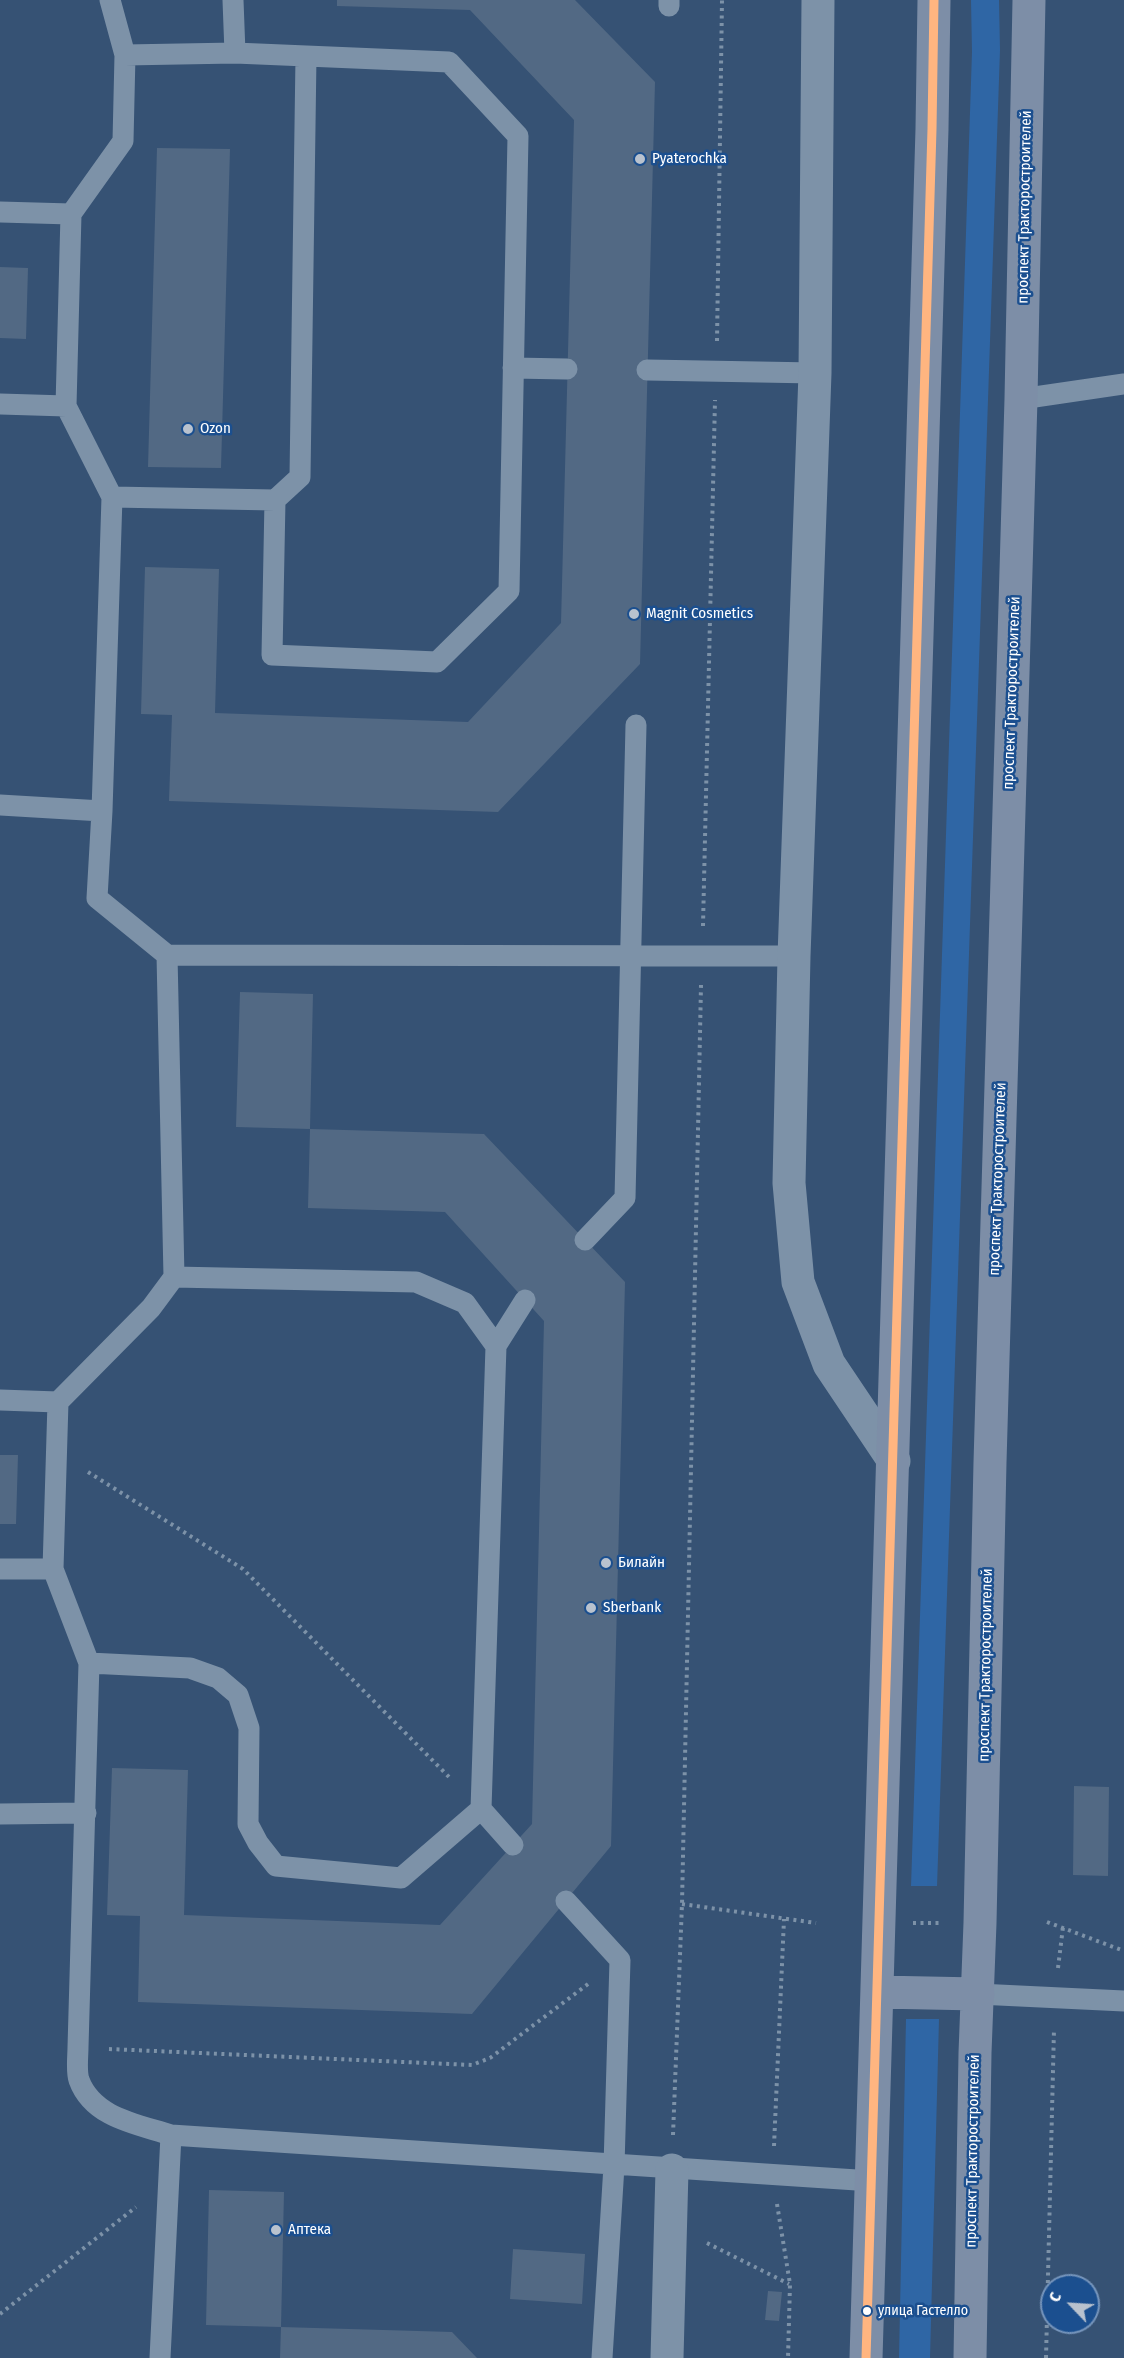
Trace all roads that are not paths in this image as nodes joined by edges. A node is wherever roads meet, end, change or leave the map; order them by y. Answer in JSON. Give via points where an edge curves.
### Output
{"nodes":[{"id":1,"x":110,"y":0,"type":"edge"},
{"id":2,"x":233,"y":0,"type":"edge"},
{"id":3,"x":818,"y":0,"type":"edge"},
{"id":4,"x":934,"y":0,"type":"edge"},
{"id":5,"x":1029,"y":0,"type":"edge"},
{"id":6,"x":235,"y":53,"type":"junction"},
{"id":7,"x":125,"y":55,"type":"junction"},
{"id":8,"x":306,"y":56,"type":"junction"},
{"id":9,"x":0,"y":212,"type":"edge"},
{"id":10,"x":71,"y":214,"type":"junction"},
{"id":11,"x":513,"y":368,"type":"junction"},
{"id":12,"x":567,"y":369,"type":"dead end"},
{"id":13,"x":647,"y":370,"type":"dead end"},
{"id":14,"x":815,"y":373,"type":"junction"},
{"id":15,"x":1124,"y":384,"type":"edge"},
{"id":16,"x":1021,"y":399,"type":"junction"},
{"id":17,"x":0,"y":404,"type":"edge"},
{"id":18,"x":66,"y":406,"type":"junction"},
{"id":19,"x":112,"y":497,"type":"junction"},
{"id":20,"x":275,"y":501,"type":"junction"},
{"id":21,"x":636,"y":725,"type":"dead end"},
{"id":22,"x":0,"y":805,"type":"edge"},
{"id":23,"x":102,"y":811,"type":"junction"},
{"id":24,"x":167,"y":955,"type":"junction"},
{"id":25,"x":631,"y":956,"type":"junction"},
{"id":26,"x":794,"y":956,"type":"junction"},
{"id":27,"x":585,"y":1240,"type":"dead end"},
{"id":28,"x":174,"y":1277,"type":"junction"},
{"id":29,"x":525,"y":1300,"type":"dead end"},
{"id":30,"x":496,"y":1346,"type":"junction"},
{"id":31,"x":0,"y":1400,"type":"edge"},
{"id":32,"x":58,"y":1402,"type":"junction"},
{"id":33,"x":894,"y":1461,"type":"junction"},
{"id":34,"x":0,"y":1569,"type":"edge"},
{"id":35,"x":53,"y":1569,"type":"junction"},
{"id":36,"x":89,"y":1663,"type":"junction"},
{"id":37,"x":481,"y":1809,"type":"junction"},
{"id":38,"x":86,"y":1813,"type":"junction"},
{"id":39,"x":0,"y":1814,"type":"edge"},
{"id":40,"x":513,"y":1845,"type":"dead end"},
{"id":41,"x":566,"y":1901,"type":"dead end"},
{"id":42,"x":878,"y":1992,"type":"junction"},
{"id":43,"x":978,"y":1994,"type":"junction"},
{"id":44,"x":1124,"y":2001,"type":"edge"},
{"id":45,"x":171,"y":2135,"type":"junction"},
{"id":46,"x":614,"y":2166,"type":"junction"},
{"id":47,"x":672,"y":2169,"type":"junction"},
{"id":48,"x":872,"y":2181,"type":"junction"},
{"id":49,"x":160,"y":2358,"type":"edge"},
{"id":50,"x":602,"y":2358,"type":"edge"},
{"id":51,"x":667,"y":2358,"type":"edge"},
{"id":52,"x":866,"y":2358,"type":"edge"},
{"id":53,"x":970,"y":2358,"type":"edge"}],
"edges":[{"from":1,"to":7,"type":"lane"},
{"from":2,"to":6,"type":"lane"},
{"from":3,"to":14,"type":"street"},
{"from":4,"to":33,"type":"main road"},
{"from":5,"to":16,"type":"main road","name":"проспект Тракторостроителей"},
{"from":6,"to":7,"type":"lane"},
{"from":6,"to":8,"type":"lane"},
{"from":7,"to":10,"type":"lane","via":[[123,141]]},
{"from":8,"to":11,"type":"lane","via":[[449,62],[518,136]]},
{"from":8,"to":20,"type":"lane","via":[[300,477]]},
{"from":9,"to":10,"type":"lane"},
{"from":10,"to":18,"type":"lane"},
{"from":11,"to":12,"type":"lane"},
{"from":11,"to":20,"type":"lane","via":[[509,591],[437,662],[272,655]]},
{"from":13,"to":14,"type":"lane"},
{"from":14,"to":26,"type":"street"},
{"from":15,"to":16,"type":"lane"},
{"from":16,"to":43,"type":"main road","name":"проспект Тракторостроителей"},
{"from":17,"to":18,"type":"lane"},
{"from":18,"to":19,"type":"lane"},
{"from":19,"to":20,"type":"lane"},
{"from":19,"to":23,"type":"lane"},
{"from":21,"to":25,"type":"lane"},
{"from":22,"to":23,"type":"lane"},
{"from":23,"to":24,"type":"lane","via":[[97,898]]},
{"from":24,"to":25,"type":"lane"},
{"from":24,"to":28,"type":"lane"},
{"from":25,"to":26,"type":"lane"},
{"from":25,"to":27,"type":"lane","via":[[625,1198]]},
{"from":26,"to":33,"type":"street","via":[[789,1184],[798,1282],[829,1365]]},
{"from":28,"to":30,"type":"lane","via":[[416,1282],[465,1303]]},
{"from":28,"to":32,"type":"lane","via":[[150,1308]]},
{"from":29,"to":30,"type":"lane"},
{"from":30,"to":37,"type":"lane"},
{"from":31,"to":32,"type":"lane"},
{"from":32,"to":35,"type":"lane"},
{"from":33,"to":42,"type":"main road"},
{"from":34,"to":35,"type":"lane"},
{"from":35,"to":36,"type":"lane"},
{"from":36,"to":37,"type":"lane","via":[[190,1668],[218,1678],[238,1695],[249,1728],[248,1824],[276,1866],[401,1878]]},
{"from":36,"to":38,"type":"lane"},
{"from":37,"to":40,"type":"lane"},
{"from":38,"to":39,"type":"lane"},
{"from":38,"to":45,"type":"lane","via":[[79,2079],[91,2102],[111,2116]]},
{"from":41,"to":46,"type":"lane","via":[[620,1960]]},
{"from":42,"to":43,"type":"main road"},
{"from":42,"to":48,"type":"main road"},
{"from":43,"to":44,"type":"lane"},
{"from":43,"to":53,"type":"main road","name":"проспект Тракторостроителей"},
{"from":45,"to":46,"type":"lane"},
{"from":45,"to":49,"type":"lane"},
{"from":46,"to":47,"type":"lane"},
{"from":46,"to":50,"type":"lane"},
{"from":47,"to":48,"type":"lane"},
{"from":47,"to":51,"type":"street"},
{"from":48,"to":52,"type":"main road"}]}
